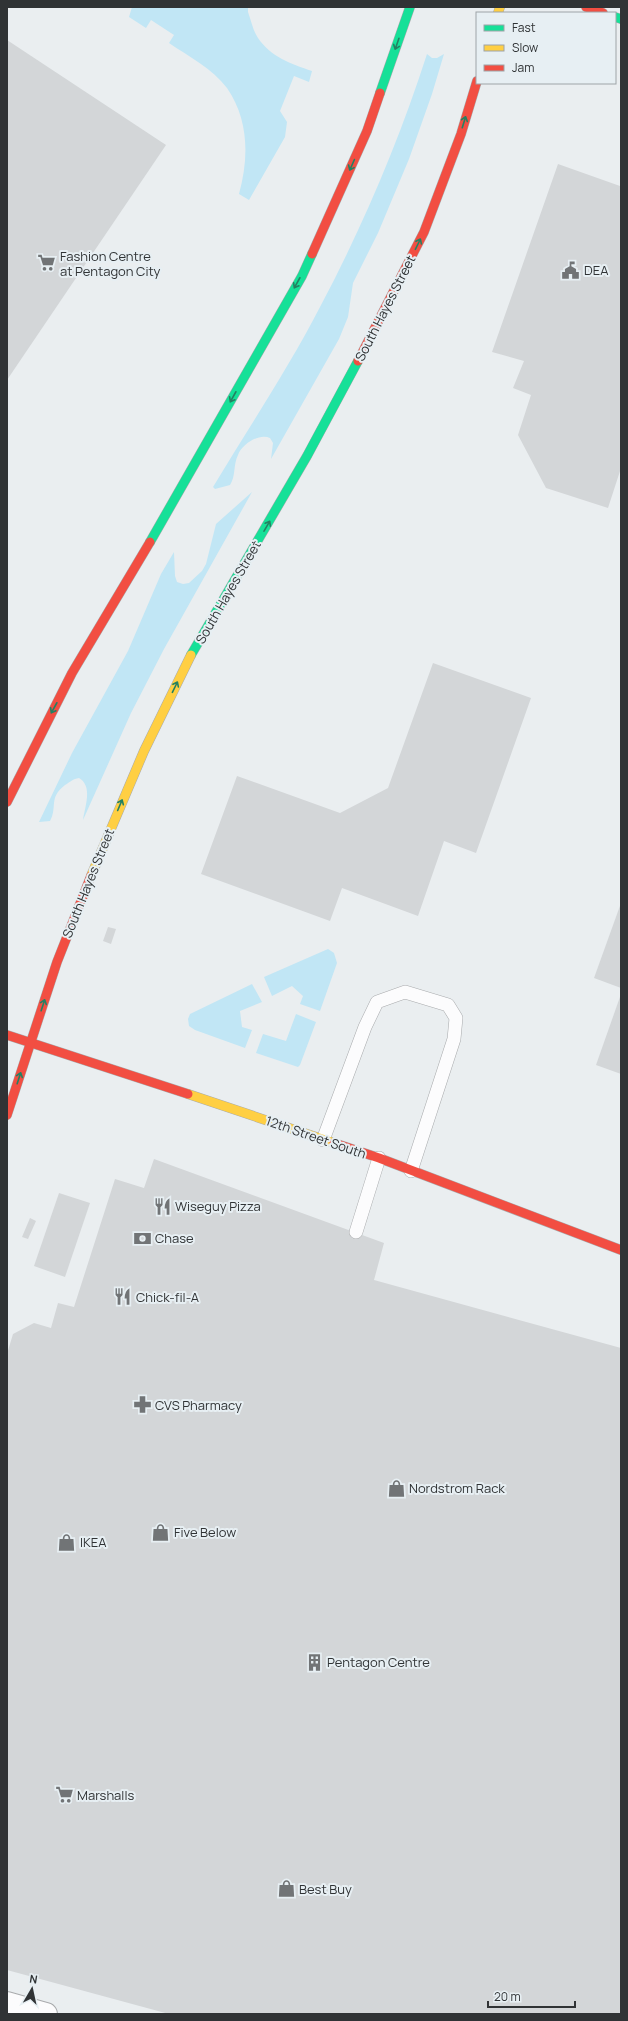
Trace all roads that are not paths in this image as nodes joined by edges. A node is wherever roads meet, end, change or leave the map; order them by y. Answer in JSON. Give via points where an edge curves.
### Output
{"nodes":[{"id":1,"x":410,"y":7,"type":"edge"},
{"id":2,"x":586,"y":7,"type":"edge"},
{"id":3,"x":601,"y":12,"type":"edge"},
{"id":4,"x":476,"y":84,"type":"edge"},
{"id":5,"x":7,"y":802,"type":"edge"},
{"id":6,"x":7,"y":1035,"type":"edge"},
{"id":7,"x":31,"y":1042,"type":"junction"},
{"id":8,"x":7,"y":1115,"type":"edge"},
{"id":9,"x":323,"y":1140,"type":"junction"},
{"id":10,"x":378,"y":1158,"type":"junction"},
{"id":11,"x":411,"y":1171,"type":"junction"},
{"id":12,"x":356,"y":1232,"type":"dead end"},
{"id":13,"x":621,"y":1250,"type":"edge"},
{"id":14,"x":7,"y":2003,"type":"edge"},
{"id":15,"x":46,"y":2014,"type":"edge"}],
"edges":[{"from":1,"to":5,"type":"main road","one_way":true,"via":[[367,131],[302,276],[174,502],[72,673]]},
{"from":2,"to":3,"type":"main road"},
{"from":7,"to":4,"type":"main road","name":"South Hayes Street","one_way":true,"via":[[63,947],[144,751],[190,657],[307,456],[376,329],[424,232]]},
{"from":6,"to":7,"type":"main road","name":"12th Street South"},
{"from":8,"to":7,"type":"main road","name":"South Hayes Street","one_way":true},
{"from":7,"to":9,"type":"main road","name":"12th Street South"},
{"from":9,"to":10,"type":"main road","name":"12th Street South"},
{"from":9,"to":11,"type":"lane","via":[[376,1002],[405,992],[448,1005],[456,1018],[454,1039]]},
{"from":10,"to":11,"type":"main road","name":"12th Street South"},
{"from":10,"to":12,"type":"lane"},
{"from":11,"to":13,"type":"main road","name":"12th Street South"},
{"from":14,"to":15,"type":"street"}]}
